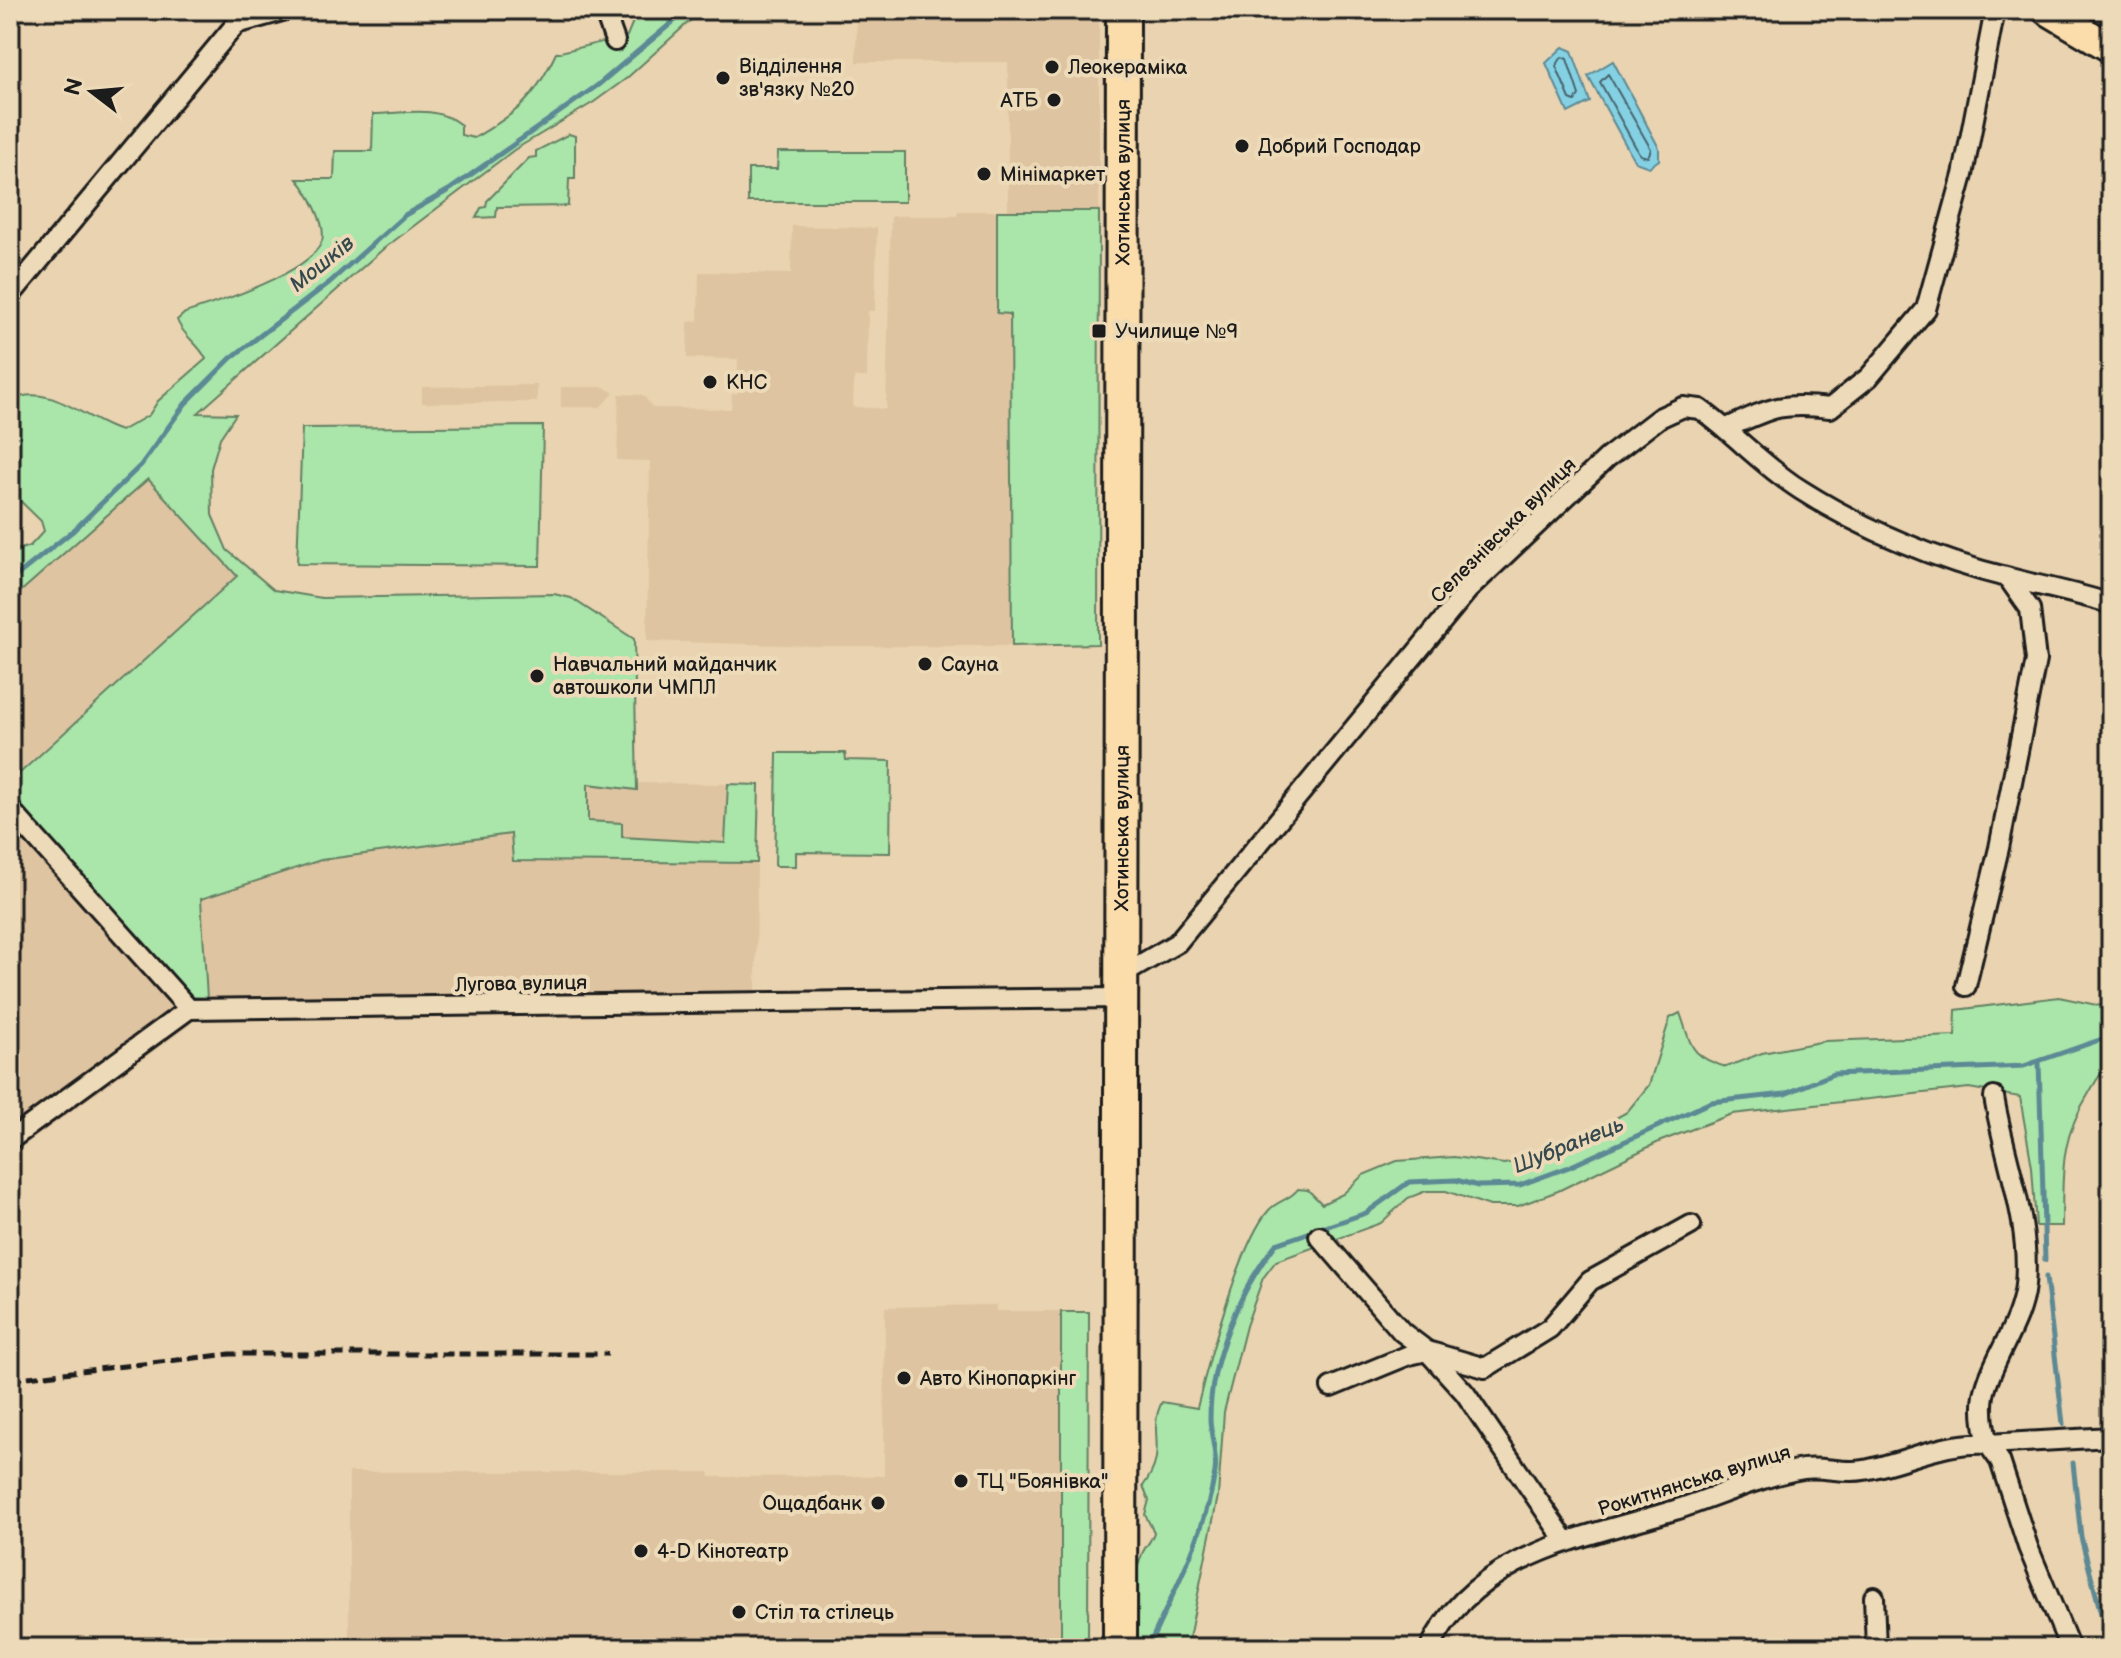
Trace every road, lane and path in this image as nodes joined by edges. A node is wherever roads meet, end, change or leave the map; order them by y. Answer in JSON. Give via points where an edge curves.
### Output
{"nodes":[{"id":1,"x":286,"y":10,"type":"edge"},
{"id":2,"x":604,"y":10,"type":"edge"},
{"id":3,"x":1123,"y":10,"type":"edge"},
{"id":4,"x":1995,"y":10,"type":"edge"},
{"id":5,"x":2047,"y":10,"type":"edge"},
{"id":6,"x":230,"y":17,"type":"edge"},
{"id":7,"x":615,"y":41,"type":"dead end"},
{"id":8,"x":2111,"y":48,"type":"edge"},
{"id":9,"x":10,"y":296,"type":"edge"},
{"id":10,"x":1727,"y":428,"type":"junction"},
{"id":11,"x":2008,"y":578,"type":"junction"},
{"id":12,"x":2111,"y":604,"type":"edge"},
{"id":13,"x":10,"y":809,"type":"edge"},
{"id":14,"x":1966,"y":986,"type":"dead end"},
{"id":15,"x":1122,"y":987,"type":"junction"},
{"id":16,"x":189,"y":1009,"type":"junction"},
{"id":17,"x":1994,"y":1097,"type":"dead end"},
{"id":18,"x":10,"y":1140,"type":"edge"},
{"id":19,"x":1691,"y":1225,"type":"dead end"},
{"id":20,"x":1319,"y":1236,"type":"dead end"},
{"id":21,"x":1427,"y":1351,"type":"junction"},
{"id":22,"x":1331,"y":1387,"type":"dead end"},
{"id":23,"x":2111,"y":1437,"type":"edge"},
{"id":24,"x":1988,"y":1444,"type":"junction"},
{"id":25,"x":1565,"y":1540,"type":"junction"},
{"id":26,"x":1874,"y":1597,"type":"dead end"},
{"id":27,"x":1120,"y":1648,"type":"edge"},
{"id":28,"x":1430,"y":1648,"type":"edge"},
{"id":29,"x":1876,"y":1648,"type":"edge"},
{"id":30,"x":2070,"y":1648,"type":"edge"}],
"edges":[{"from":1,"to":6,"type":"street"},
{"from":2,"to":7,"type":"street"},
{"from":3,"to":15,"type":"highway","name":"Хотинська вулиця"},
{"from":4,"to":10,"type":"street","via":[[1963,175],[1926,309],[1869,377],[1830,408],[1791,403]]},
{"from":5,"to":8,"type":"main road"},
{"from":6,"to":9,"type":"street"},
{"from":10,"to":11,"type":"street","name":"Селезнівська вулиця","via":[[1798,488],[1841,514]]},
{"from":10,"to":15,"type":"street","name":"Селезнівська вулиця","via":[[1700,409],[1683,407],[1659,418],[1607,458],[1468,590],[1177,943]]},
{"from":11,"to":12,"type":"street","name":"Селезнівська вулиця"},
{"from":11,"to":14,"type":"street","via":[[2030,609],[2035,671]]},
{"from":13,"to":16,"type":"street"},
{"from":15,"to":16,"type":"street","name":"Лугова вулиця"},
{"from":15,"to":27,"type":"highway","name":"Хотинська вулиця"},
{"from":16,"to":18,"type":"street"},
{"from":17,"to":24,"type":"street","via":[[2026,1264],[2024,1291],[1984,1393]]},
{"from":19,"to":21,"type":"street","via":[[1590,1281],[1550,1328],[1485,1368]]},
{"from":20,"to":21,"type":"street","via":[[1402,1332]]},
{"from":21,"to":22,"type":"street"},
{"from":21,"to":25,"type":"street","via":[[1465,1393]]},
{"from":23,"to":24,"type":"street","name":"Рокитнянська вулиця"},
{"from":24,"to":25,"type":"street","name":"Рокитнянська вулиця","via":[[1935,1448],[1859,1471],[1804,1469]]},
{"from":24,"to":30,"type":"street","via":[[2000,1461]]},
{"from":25,"to":28,"type":"street","name":"Рокитнянська вулиця","via":[[1494,1575],[1457,1605]]},
{"from":26,"to":29,"type":"street"}]}
